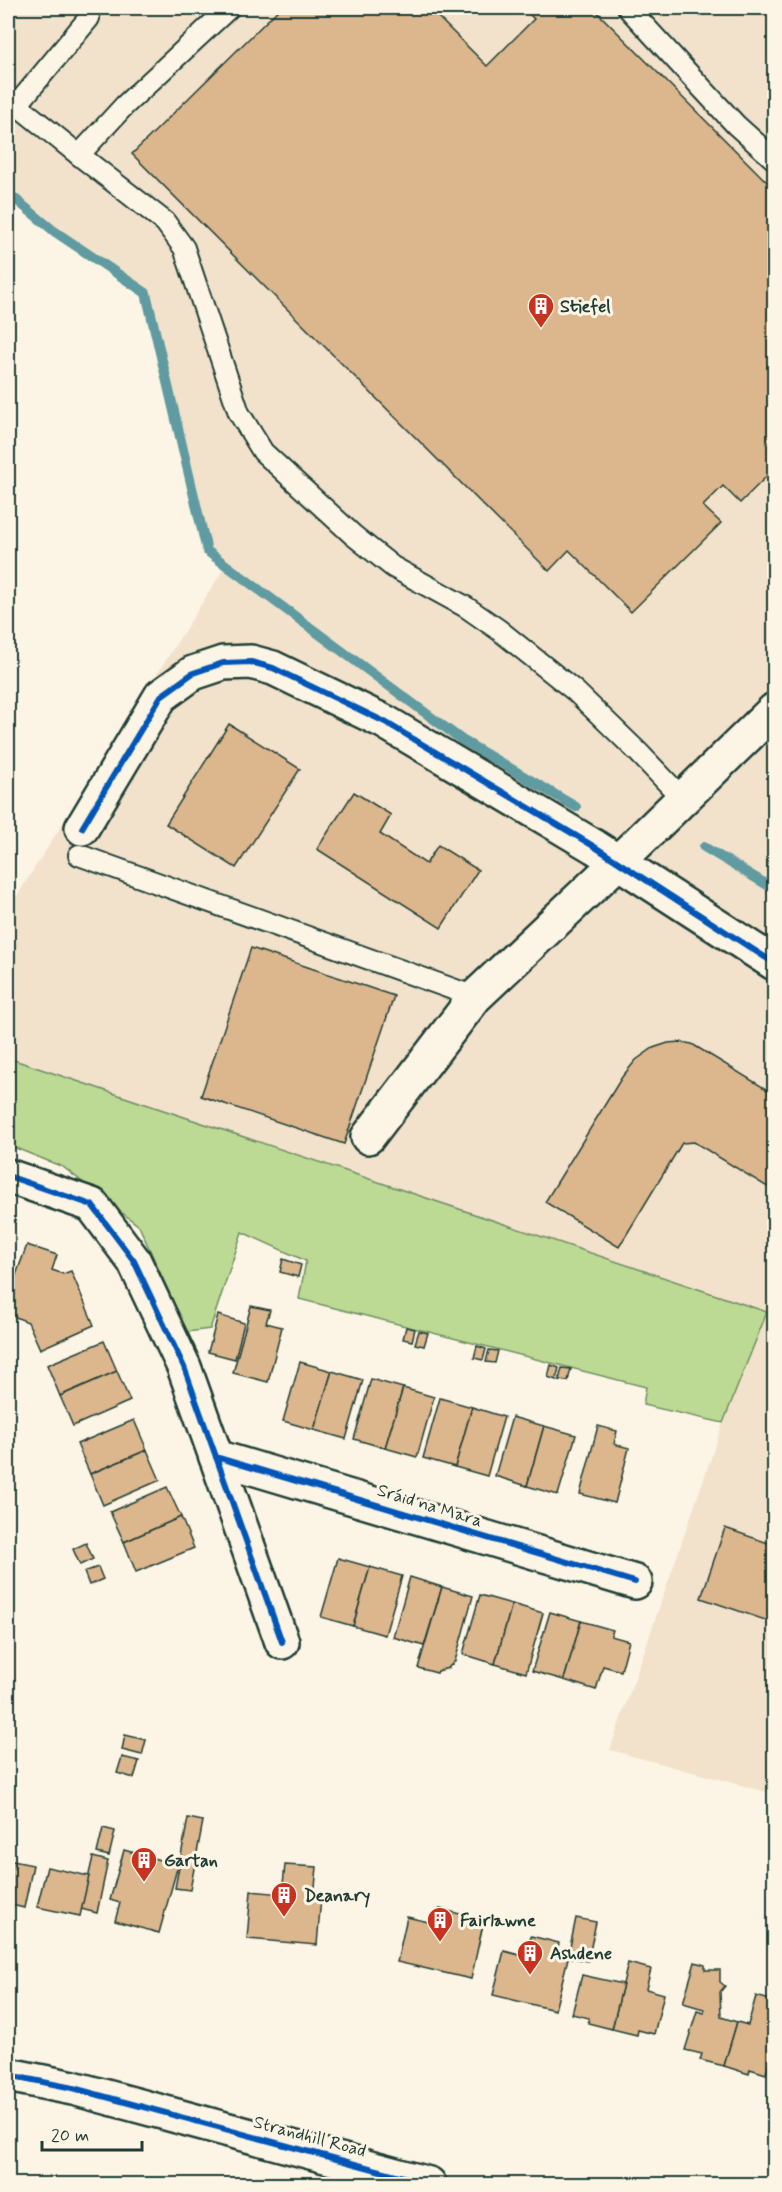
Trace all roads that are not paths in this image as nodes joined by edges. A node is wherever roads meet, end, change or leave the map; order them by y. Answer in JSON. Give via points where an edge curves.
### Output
{"nodes":[{"id":1,"x":230,"y":8,"type":"edge"},
{"id":2,"x":628,"y":8,"type":"edge"},
{"id":3,"x":89,"y":18,"type":"dead end"},
{"id":4,"x":79,"y":155,"type":"junction"},
{"id":5,"x":774,"y":159,"type":"edge"},
{"id":6,"x":769,"y":724,"type":"edge"},
{"id":7,"x":683,"y":799,"type":"junction"},
{"id":8,"x":81,"y":841,"type":"joint"},
{"id":9,"x":618,"y":862,"type":"junction"},
{"id":10,"x":774,"y":963,"type":"edge"},
{"id":11,"x":475,"y":997,"type":"junction"},
{"id":12,"x":368,"y":1137,"type":"dead end"},
{"id":13,"x":8,"y":1176,"type":"edge"},
{"id":14,"x":216,"y":1456,"type":"junction"},
{"id":15,"x":635,"y":1582,"type":"dead end"},
{"id":16,"x":282,"y":1642,"type":"dead end"},
{"id":17,"x":8,"y":2075,"type":"edge"},
{"id":18,"x":429,"y":2184,"type":"edge"}],
"edges":[{"from":1,"to":4,"type":"lane","via":[[125,105]]},
{"from":2,"to":5,"type":"lane"},
{"from":3,"to":4,"type":"lane","via":[[17,105]]},
{"from":4,"to":7,"type":"lane","via":[[165,222],[184,248],[239,413],[263,452],[393,567],[466,607],[575,691]]},
{"from":6,"to":7,"type":"street"},
{"from":7,"to":9,"type":"street"},
{"from":8,"to":9,"type":"street","via":[[161,696],[193,673],[223,663],[251,662],[273,668],[386,722]]},
{"from":8,"to":11,"type":"lane"},
{"from":9,"to":10,"type":"street"},
{"from":9,"to":11,"type":"street"},
{"from":11,"to":12,"type":"street"},
{"from":13,"to":14,"type":"street","via":[[92,1205],[134,1262],[184,1367]]},
{"from":14,"to":15,"type":"street","name":"Sráid na Mara"},
{"from":14,"to":16,"type":"street"},
{"from":17,"to":18,"type":"street","name":"Strandhill Road","via":[[73,2088]]}]}
